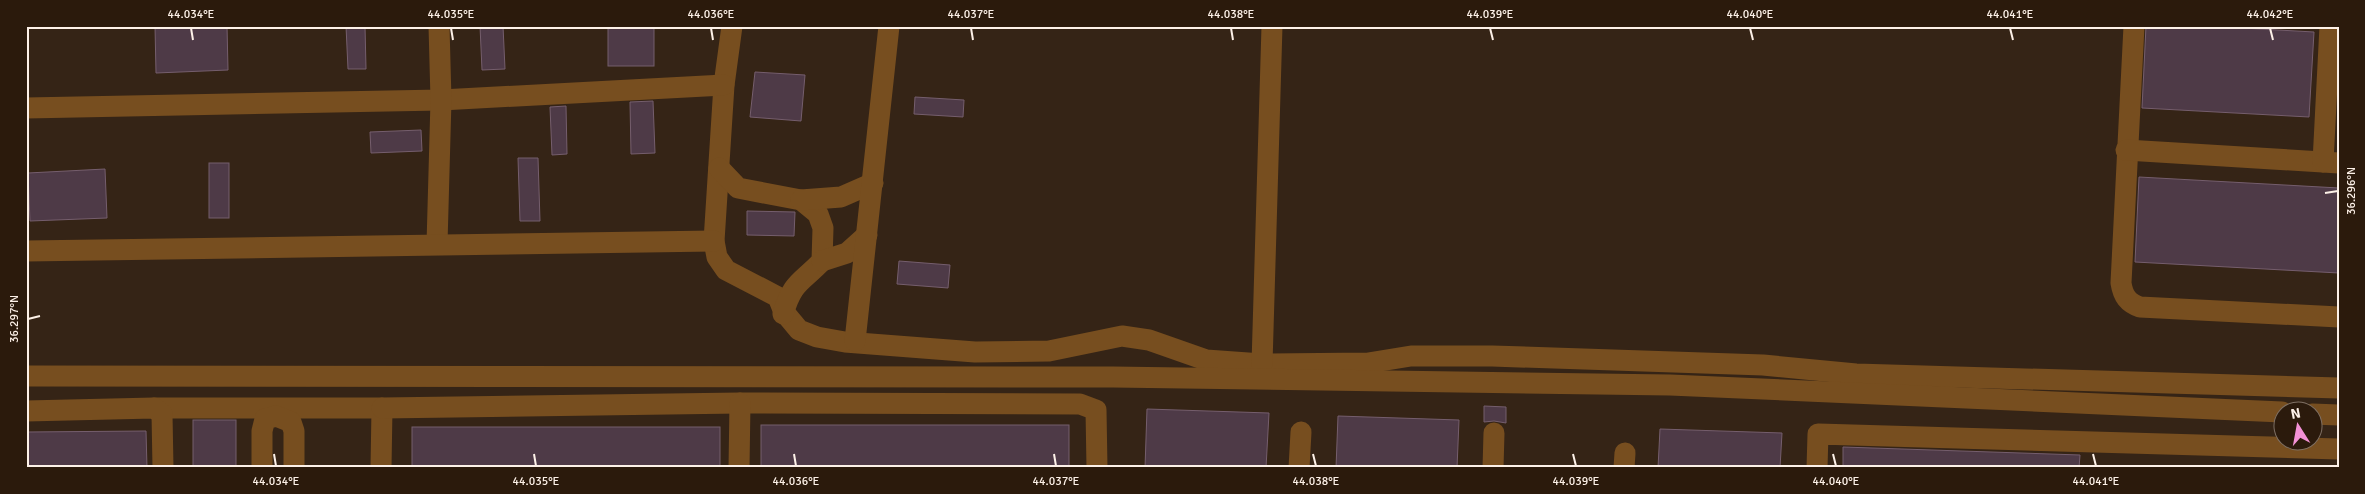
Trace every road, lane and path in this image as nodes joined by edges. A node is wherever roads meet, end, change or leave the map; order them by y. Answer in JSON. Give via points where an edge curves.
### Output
{"nodes":[{"id":1,"x":439,"y":26,"type":"edge"},
{"id":2,"x":732,"y":26,"type":"edge"},
{"id":3,"x":889,"y":26,"type":"edge"},
{"id":4,"x":1272,"y":26,"type":"edge"},
{"id":5,"x":2134,"y":26,"type":"edge"},
{"id":6,"x":2330,"y":26,"type":"edge"},
{"id":7,"x":724,"y":85,"type":"junction"},
{"id":8,"x":441,"y":100,"type":"junction"},
{"id":9,"x":26,"y":108,"type":"edge"},
{"id":10,"x":2126,"y":150,"type":"junction"},
{"id":11,"x":2331,"y":163,"type":"edge"},
{"id":12,"x":719,"y":168,"type":"junction"},
{"id":13,"x":873,"y":182,"type":"junction"},
{"id":14,"x":801,"y":200,"type":"junction"},
{"id":15,"x":867,"y":235,"type":"junction"},
{"id":16,"x":714,"y":241,"type":"junction"},
{"id":17,"x":437,"y":244,"type":"junction"},
{"id":18,"x":26,"y":251,"type":"edge"},
{"id":19,"x":822,"y":261,"type":"junction"},
{"id":20,"x":784,"y":313,"type":"junction"},
{"id":21,"x":2339,"y":316,"type":"edge"},
{"id":22,"x":855,"y":341,"type":"junction"},
{"id":23,"x":1262,"y":364,"type":"junction"},
{"id":24,"x":26,"y":376,"type":"edge"},
{"id":25,"x":2339,"y":388,"type":"edge"},
{"id":26,"x":740,"y":403,"type":"junction"},
{"id":27,"x":154,"y":408,"type":"junction"},
{"id":28,"x":382,"y":408,"type":"junction"},
{"id":29,"x":26,"y":411,"type":"edge"},
{"id":30,"x":2272,"y":412,"type":"edge"},
{"id":31,"x":2322,"y":414,"type":"edge"},
{"id":32,"x":2339,"y":415,"type":"edge"},
{"id":33,"x":1300,"y":432,"type":"dead end"},
{"id":34,"x":1494,"y":433,"type":"dead end"},
{"id":35,"x":2339,"y":450,"type":"edge"},
{"id":36,"x":163,"y":468,"type":"edge"},
{"id":37,"x":262,"y":468,"type":"edge"},
{"id":38,"x":294,"y":468,"type":"edge"},
{"id":39,"x":381,"y":468,"type":"edge"},
{"id":40,"x":740,"y":468,"type":"edge"},
{"id":41,"x":1097,"y":468,"type":"edge"},
{"id":42,"x":1299,"y":468,"type":"edge"},
{"id":43,"x":1493,"y":468,"type":"edge"},
{"id":44,"x":1817,"y":468,"type":"edge"}],
"edges":[{"from":1,"to":8,"type":"street"},
{"from":2,"to":7,"type":"street"},
{"from":3,"to":13,"type":"street"},
{"from":4,"to":23,"type":"street"},
{"from":5,"to":10,"type":"street"},
{"from":6,"to":11,"type":"street"},
{"from":7,"to":8,"type":"street"},
{"from":7,"to":12,"type":"street"},
{"from":8,"to":9,"type":"street"},
{"from":8,"to":17,"type":"street"},
{"from":10,"to":11,"type":"street"},
{"from":10,"to":21,"type":"street","via":[[2121,283],[2129,301],[2147,308]]},
{"from":12,"to":14,"type":"street","via":[[738,188]]},
{"from":12,"to":16,"type":"street"},
{"from":13,"to":14,"type":"street","via":[[841,197]]},
{"from":13,"to":15,"type":"street"},
{"from":14,"to":19,"type":"street","via":[[818,214],[823,228]]},
{"from":15,"to":19,"type":"street","via":[[848,253]]},
{"from":15,"to":22,"type":"street"},
{"from":16,"to":17,"type":"street"},
{"from":16,"to":20,"type":"street","via":[[717,257],[726,270],[778,297]]},
{"from":17,"to":18,"type":"street"},
{"from":19,"to":20,"type":"street","via":[[799,280],[789,294]]},
{"from":20,"to":22,"type":"street","via":[[799,330],[817,337]]},
{"from":22,"to":23,"type":"street","via":[[975,352],[1049,351],[1122,336],[1149,340],[1206,360]]},
{"from":23,"to":25,"type":"street","via":[[1368,363],[1411,356],[1492,356],[1763,365],[1856,374]]},
{"from":24,"to":30,"type":"street","via":[[1113,377],[1640,384]]},
{"from":26,"to":28,"type":"street"},
{"from":26,"to":40,"type":"street"},
{"from":26,"to":41,"type":"street","via":[[1080,404],[1096,410]]},
{"from":27,"to":28,"type":"street"},
{"from":27,"to":29,"type":"street"},
{"from":27,"to":36,"type":"street","via":[[162,414]]},
{"from":28,"to":39,"type":"street"},
{"from":31,"to":32,"type":"street"},
{"from":33,"to":42,"type":"street"},
{"from":34,"to":43,"type":"street"},
{"from":35,"to":44,"type":"street","via":[[1818,434]]},
{"from":37,"to":38,"type":"street","via":[[265,419],[276,416],[291,422]]}]}
